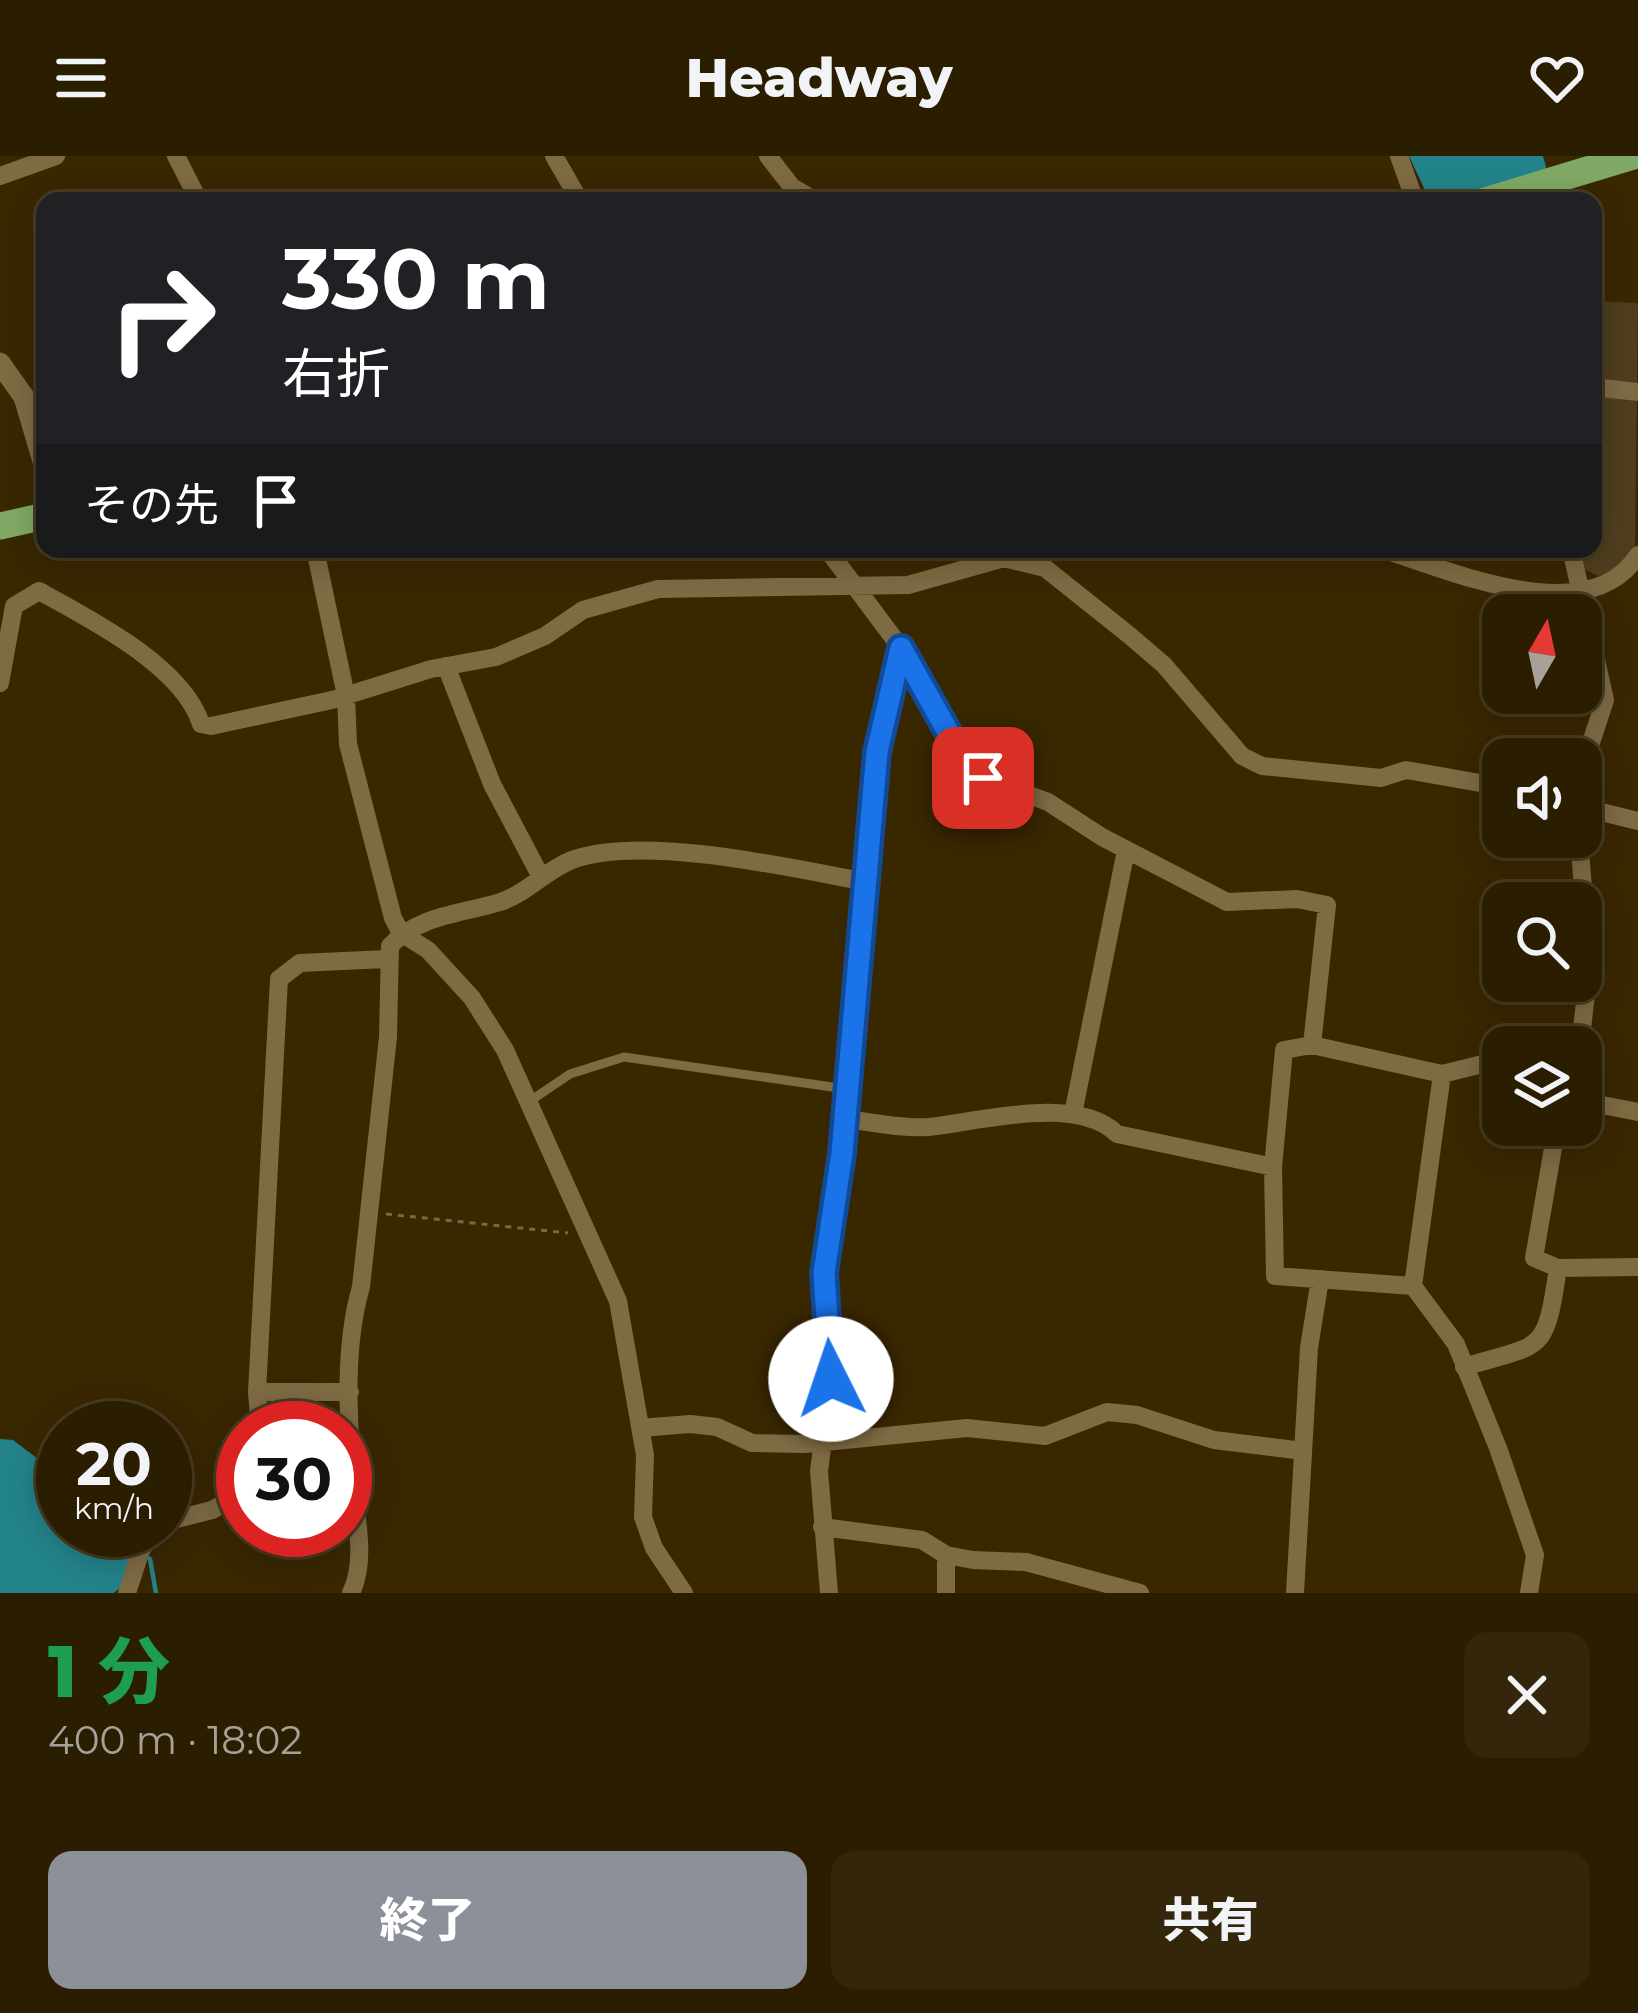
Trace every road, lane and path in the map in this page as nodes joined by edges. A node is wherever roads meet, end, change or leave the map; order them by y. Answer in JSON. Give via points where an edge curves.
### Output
{"nodes":[{"id":1,"x":56,"y":156,"type":"edge"},
{"id":2,"x":176,"y":156,"type":"edge"},
{"id":3,"x":554,"y":156,"type":"edge"},
{"id":4,"x":768,"y":156,"type":"edge"},
{"id":5,"x":1399,"y":156,"type":"edge"},
{"id":6,"x":1633,"y":156,"type":"edge"},
{"id":7,"x":0,"y":176,"type":"edge"},
{"id":8,"x":194,"y":192,"type":"edge"},
{"id":9,"x":575,"y":192,"type":"edge"},
{"id":10,"x":801,"y":192,"type":"edge"},
{"id":11,"x":1412,"y":192,"type":"edge"},
{"id":12,"x":1515,"y":192,"type":"edge"},
{"id":13,"x":0,"y":363,"type":"edge"},
{"id":14,"x":1602,"y":388,"type":"edge"},
{"id":15,"x":1638,"y":392,"type":"edge"},
{"id":16,"x":36,"y":438,"type":"edge"},
{"id":17,"x":36,"y":518,"type":"edge"},
{"id":18,"x":0,"y":526,"type":"edge"},
{"id":19,"x":1638,"y":555,"type":"edge"},
{"id":20,"x":317,"y":558,"type":"edge"},
{"id":21,"x":833,"y":558,"type":"edge"},
{"id":22,"x":1412,"y":558,"type":"edge"},
{"id":23,"x":1573,"y":558,"type":"edge"},
{"id":24,"x":853,"y":589,"type":"junction"},
{"id":25,"x":1583,"y":591,"type":"junction"},
{"id":26,"x":901,"y":648,"type":"junction"},
{"id":27,"x":446,"y":666,"type":"junction"},
{"id":28,"x":0,"y":683,"type":"edge"},
{"id":29,"x":346,"y":696,"type":"junction"},
{"id":30,"x":1592,"y":738,"type":"edge"},
{"id":31,"x":1482,"y":783,"type":"edge"},
{"id":32,"x":1602,"y":812,"type":"edge"},
{"id":33,"x":1638,"y":821,"type":"edge"},
{"id":34,"x":1126,"y":850,"type":"junction"},
{"id":35,"x":1581,"y":858,"type":"edge"},
{"id":36,"x":541,"y":877,"type":"junction"},
{"id":37,"x":866,"y":882,"type":"junction"},
{"id":38,"x":401,"y":933,"type":"junction"},
{"id":39,"x":386,"y":958,"type":"junction"},
{"id":40,"x":1582,"y":1026,"type":"edge"},
{"id":41,"x":1312,"y":1045,"type":"junction"},
{"id":42,"x":1482,"y":1064,"type":"edge"},
{"id":43,"x":1442,"y":1074,"type":"junction"},
{"id":44,"x":846,"y":1089,"type":"junction"},
{"id":45,"x":530,"y":1101,"type":"junction"},
{"id":46,"x":1602,"y":1105,"type":"edge"},
{"id":47,"x":1638,"y":1112,"type":"edge"},
{"id":48,"x":1073,"y":1114,"type":"junction"},
{"id":49,"x":845,"y":1119,"type":"junction"},
{"id":50,"x":1553,"y":1146,"type":"edge"},
{"id":51,"x":1273,"y":1167,"type":"junction"},
{"id":52,"x":366,"y":1212,"type":"junction"},
{"id":53,"x":587,"y":1232,"type":"junction"},
{"id":54,"x":1638,"y":1267,"type":"edge"},
{"id":55,"x":1558,"y":1268,"type":"junction"},
{"id":56,"x":1320,"y":1279,"type":"junction"},
{"id":57,"x":1413,"y":1286,"type":"junction"},
{"id":58,"x":1464,"y":1367,"type":"junction"},
{"id":59,"x":257,"y":1392,"type":"junction"},
{"id":60,"x":350,"y":1392,"type":"junction"},
{"id":61,"x":258,"y":1401,"type":"edge"},
{"id":62,"x":640,"y":1428,"type":"junction"},
{"id":63,"x":822,"y":1442,"type":"junction"},
{"id":64,"x":1303,"y":1451,"type":"junction"},
{"id":65,"x":822,"y":1527,"type":"junction"},
{"id":66,"x":946,"y":1555,"type":"junction"},
{"id":67,"x":139,"y":1557,"type":"edge"},
{"id":68,"x":127,"y":1593,"type":"edge"},
{"id":69,"x":351,"y":1593,"type":"edge"},
{"id":70,"x":684,"y":1593,"type":"edge"},
{"id":71,"x":829,"y":1593,"type":"edge"},
{"id":72,"x":946,"y":1593,"type":"edge"},
{"id":73,"x":1140,"y":1593,"type":"edge"},
{"id":74,"x":1295,"y":1593,"type":"edge"},
{"id":75,"x":1529,"y":1593,"type":"edge"}],
"edges":[{"from":1,"to":7,"type":"street"},
{"from":2,"to":8,"type":"street"},
{"from":3,"to":9,"type":"street"},
{"from":4,"to":10,"type":"street"},
{"from":5,"to":11,"type":"street"},
{"from":6,"to":12,"type":"main road"},
{"from":13,"to":16,"type":"street","via":[[24,397]]},
{"from":14,"to":15,"type":"street"},
{"from":17,"to":18,"type":"main road"},
{"from":19,"to":25,"type":"street","via":[[1630,568]]},
{"from":20,"to":29,"type":"street"},
{"from":21,"to":24,"type":"street"},
{"from":22,"to":25,"type":"street","via":[[1510,588]]},
{"from":23,"to":25,"type":"street"},
{"from":24,"to":26,"type":"street"},
{"from":24,"to":27,"type":"street","via":[[658,589],[583,610],[496,657]]},
{"from":24,"to":31,"type":"street","via":[[908,585],[1004,558],[1034,563],[1164,665],[1242,756],[1262,766],[1382,778],[1406,770]]},
{"from":25,"to":30,"type":"street","via":[[1604,700]]},
{"from":26,"to":34,"type":"street","via":[[983,778],[1048,802]]},
{"from":26,"to":37,"type":"street","via":[[877,752]]},
{"from":27,"to":29,"type":"street"},
{"from":27,"to":36,"type":"street","via":[[492,784]]},
{"from":28,"to":29,"type":"street","via":[[14,605],[39,591],[130,644],[196,707],[201,724]]},
{"from":29,"to":38,"type":"street","via":[[348,744]]},
{"from":32,"to":33,"type":"street"},
{"from":34,"to":41,"type":"street","via":[[1227,902],[1328,905]]},
{"from":34,"to":48,"type":"street"},
{"from":35,"to":40,"type":"street","via":[[1588,966]]},
{"from":36,"to":37,"type":"street","via":[[573,859],[688,854]]},
{"from":36,"to":38,"type":"street","via":[[508,900]]},
{"from":37,"to":44,"type":"street"},
{"from":38,"to":39,"type":"street"},
{"from":38,"to":45,"type":"street","via":[[472,998]]},
{"from":39,"to":52,"type":"street","via":[[388,1037]]},
{"from":39,"to":59,"type":"street","via":[[300,962],[279,980]]},
{"from":41,"to":43,"type":"street"},
{"from":41,"to":51,"type":"street","via":[[1283,1050]]},
{"from":42,"to":43,"type":"street"},
{"from":43,"to":57,"type":"street"},
{"from":44,"to":45,"type":"lane","via":[[624,1057],[598,1061]]},
{"from":44,"to":49,"type":"street"},
{"from":45,"to":53,"type":"street"},
{"from":46,"to":47,"type":"street"},
{"from":48,"to":49,"type":"street","via":[[922,1127]]},
{"from":48,"to":51,"type":"street","via":[[1117,1134]]},
{"from":49,"to":63,"type":"street","via":[[824,1273],[831,1379]]},
{"from":50,"to":55,"type":"street","via":[[1534,1258]]},
{"from":51,"to":56,"type":"street","via":[[1275,1276]]},
{"from":52,"to":53,"type":"path"},
{"from":52,"to":60,"type":"street"},
{"from":53,"to":62,"type":"street","via":[[618,1301]]},
{"from":54,"to":55,"type":"street"},
{"from":55,"to":58,"type":"street","via":[[1549,1328],[1537,1346]]},
{"from":56,"to":57,"type":"street"},
{"from":56,"to":64,"type":"street"},
{"from":57,"to":58,"type":"street"},
{"from":58,"to":75,"type":"street","via":[[1535,1555]]},
{"from":59,"to":60,"type":"street"},
{"from":59,"to":61,"type":"street"},
{"from":60,"to":69,"type":"street","via":[[359,1558]]},
{"from":62,"to":63,"type":"street","via":[[690,1424],[752,1443]]},
{"from":62,"to":70,"type":"street","via":[[643,1517]]},
{"from":63,"to":64,"type":"street","via":[[967,1428],[1045,1436],[1106,1412],[1214,1440]]},
{"from":63,"to":65,"type":"street"},
{"from":64,"to":74,"type":"street"},
{"from":65,"to":66,"type":"street","via":[[922,1540]]},
{"from":65,"to":71,"type":"street"},
{"from":66,"to":72,"type":"street"},
{"from":66,"to":73,"type":"street","via":[[1026,1562]]},
{"from":67,"to":68,"type":"street"}]}
